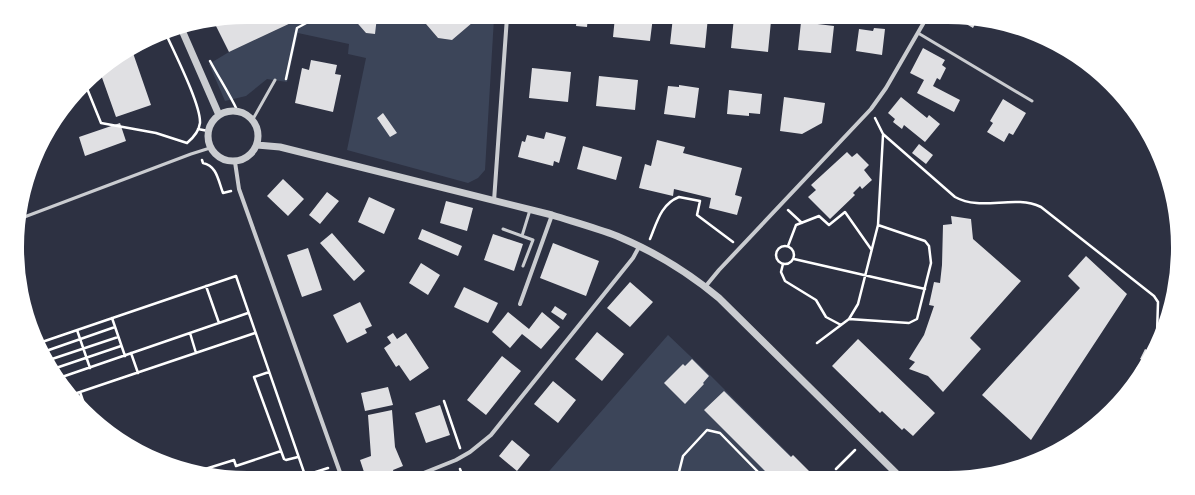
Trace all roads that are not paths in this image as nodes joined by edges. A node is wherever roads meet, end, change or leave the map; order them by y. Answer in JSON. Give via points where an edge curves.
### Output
{"nodes":[{"id":1,"x":507,"y":24,"type":"edge"},
{"id":2,"x":923,"y":24,"type":"edge"},
{"id":3,"x":184,"y":34,"type":"edge"},
{"id":4,"x":918,"y":34,"type":"junction"},
{"id":5,"x":275,"y":80,"type":"dead end"},
{"id":6,"x":1032,"y":101,"type":"dead end"},
{"id":7,"x":219,"y":115,"type":"junction"},
{"id":8,"x":253,"y":119,"type":"junction"},
{"id":9,"x":257,"y":145,"type":"junction"},
{"id":10,"x":210,"y":148,"type":"junction"},
{"id":11,"x":235,"y":162,"type":"junction"},
{"id":12,"x":494,"y":201,"type":"junction"},
{"id":13,"x":530,"y":210,"type":"junction"},
{"id":14,"x":552,"y":215,"type":"junction"},
{"id":15,"x":26,"y":216,"type":"edge"},
{"id":16,"x":503,"y":229,"type":"dead end"},
{"id":17,"x":522,"y":236,"type":"junction"},
{"id":18,"x":639,"y":247,"type":"junction"},
{"id":19,"x":523,"y":266,"type":"dead end"},
{"id":20,"x":705,"y":287,"type":"junction"},
{"id":21,"x":520,"y":304,"type":"dead end"},
{"id":22,"x":340,"y":471,"type":"edge"},
{"id":23,"x":429,"y":471,"type":"edge"},
{"id":24,"x":894,"y":471,"type":"edge"}],
"edges":[{"from":1,"to":12,"type":"street"},
{"from":2,"to":4,"type":"street"},
{"from":3,"to":7,"type":"street"},
{"from":4,"to":6,"type":"lane"},
{"from":4,"to":20,"type":"street","via":[[871,109]]},
{"from":5,"to":8,"type":"lane"},
{"from":7,"to":8,"type":"street","via":[[237,110]]},
{"from":7,"to":10,"type":"street","via":[[208,131]]},
{"from":8,"to":9,"type":"street","via":[[258,127]]},
{"from":9,"to":11,"type":"street","via":[[252,154]]},
{"from":9,"to":12,"type":"street","via":[[280,147]]},
{"from":10,"to":11,"type":"street","via":[[225,160]]},
{"from":10,"to":15,"type":"lane"},
{"from":11,"to":22,"type":"street","via":[[239,189]]},
{"from":12,"to":13,"type":"street"},
{"from":13,"to":14,"type":"street"},
{"from":13,"to":17,"type":"lane"},
{"from":14,"to":18,"type":"street","via":[[617,236]]},
{"from":14,"to":21,"type":"street"},
{"from":16,"to":17,"type":"lane"},
{"from":17,"to":19,"type":"lane","via":[[533,240]]},
{"from":18,"to":20,"type":"street"},
{"from":18,"to":23,"type":"street","via":[[633,258],[491,435],[470,452]]},
{"from":20,"to":24,"type":"street","via":[[738,316]]}]}
